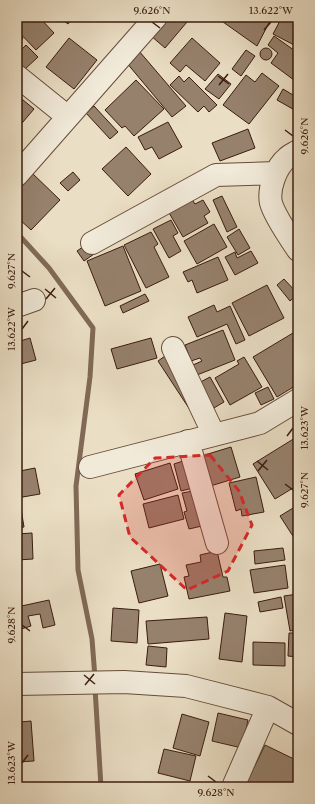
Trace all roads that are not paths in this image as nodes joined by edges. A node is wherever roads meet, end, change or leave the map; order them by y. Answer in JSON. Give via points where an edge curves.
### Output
{"nodes":[{"id":1,"x":154,"y":17,"type":"edge"},
{"id":2,"x":17,"y":76,"type":"edge"},
{"id":3,"x":68,"y":117,"type":"junction"},
{"id":4,"x":298,"y":151,"type":"edge"},
{"id":5,"x":276,"y":173,"type":"junction"},
{"id":6,"x":17,"y":175,"type":"edge"},
{"id":7,"x":92,"y":243,"type":"dead end"},
{"id":8,"x":298,"y":250,"type":"edge"},
{"id":9,"x":172,"y":348,"type":"dead end"},
{"id":10,"x":298,"y":400,"type":"edge"},
{"id":11,"x":214,"y":435,"type":"junction"},
{"id":12,"x":188,"y":441,"type":"junction"},
{"id":13,"x":90,"y":467,"type":"dead end"},
{"id":14,"x":217,"y":543,"type":"dead end"},
{"id":15,"x":17,"y":684,"type":"edge"},
{"id":16,"x":268,"y":707,"type":"junction"},
{"id":17,"x":298,"y":724,"type":"edge"},
{"id":18,"x":233,"y":787,"type":"edge"}],
"edges":[{"from":1,"to":3,"type":"street"},
{"from":2,"to":3,"type":"street"},
{"from":3,"to":6,"type":"street"},
{"from":4,"to":5,"type":"street","via":[[286,158]]},
{"from":5,"to":7,"type":"street","via":[[216,175]]},
{"from":5,"to":8,"type":"street","via":[[271,186],[271,203]]},
{"from":9,"to":11,"type":"street"},
{"from":10,"to":11,"type":"street","via":[[260,423]]},
{"from":11,"to":12,"type":"street"},
{"from":12,"to":13,"type":"street"},
{"from":12,"to":14,"type":"street"},
{"from":15,"to":16,"type":"street","via":[[124,682],[186,686]]},
{"from":16,"to":17,"type":"street"},
{"from":16,"to":18,"type":"street"}]}
